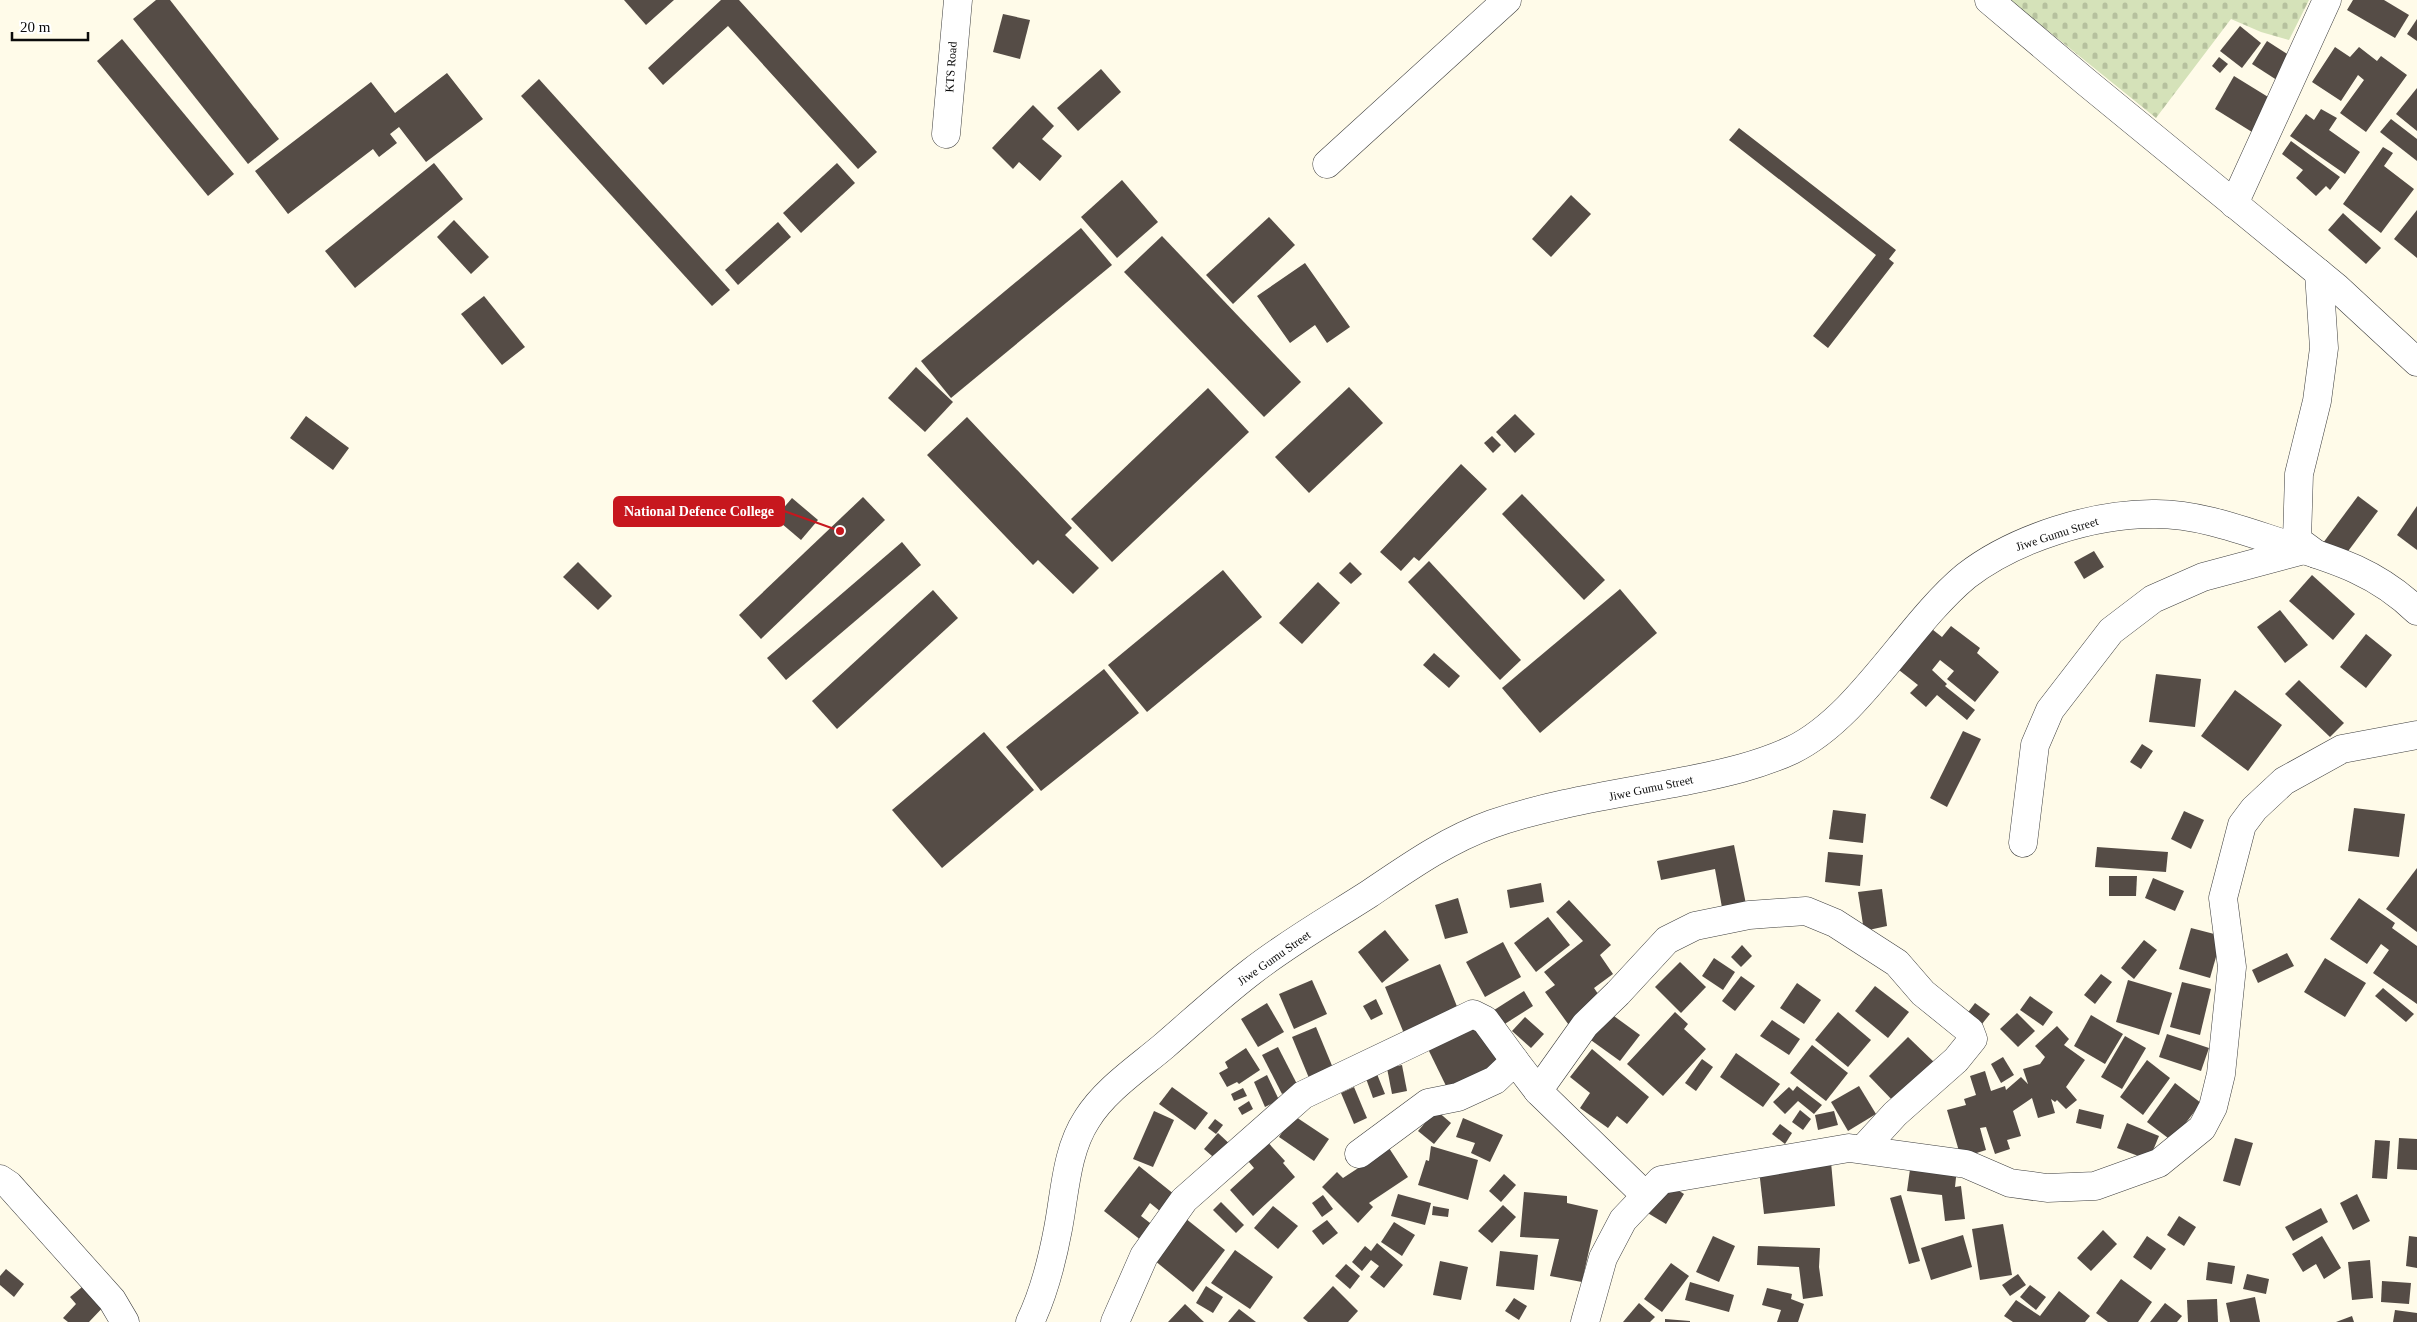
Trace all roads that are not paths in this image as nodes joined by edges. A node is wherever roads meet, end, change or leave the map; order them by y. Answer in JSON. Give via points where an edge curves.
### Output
{"nodes":[{"id":1,"x":958,"y":0,"type":"edge"},
{"id":2,"x":1507,"y":0,"type":"edge"},
{"id":3,"x":1989,"y":0,"type":"edge"},
{"id":4,"x":2327,"y":0,"type":"edge"},
{"id":5,"x":946,"y":134,"type":"dead end"},
{"id":6,"x":1327,"y":164,"type":"dead end"},
{"id":7,"x":2234,"y":204,"type":"junction"},
{"id":8,"x":2319,"y":273,"type":"junction"},
{"id":9,"x":2417,"y":362,"type":"edge"},
{"id":10,"x":2310,"y":552,"type":"junction"},
{"id":11,"x":2417,"y":612,"type":"edge"},
{"id":12,"x":2417,"y":735,"type":"edge"},
{"id":13,"x":2023,"y":842,"type":"dead end"},
{"id":14,"x":1515,"y":1061,"type":"junction"},
{"id":15,"x":1538,"y":1091,"type":"junction"},
{"id":16,"x":1863,"y":1148,"type":"junction"},
{"id":17,"x":1359,"y":1154,"type":"dead end"},
{"id":18,"x":0,"y":1179,"type":"edge"},
{"id":19,"x":1645,"y":1195,"type":"junction"},
{"id":20,"x":126,"y":1322,"type":"edge"},
{"id":21,"x":1030,"y":1322,"type":"edge"},
{"id":22,"x":1115,"y":1322,"type":"edge"},
{"id":23,"x":1585,"y":1322,"type":"edge"}],
"edges":[{"from":1,"to":5,"type":"street","name":"KTS Road"},
{"from":2,"to":6,"type":"street"},
{"from":3,"to":7,"type":"street"},
{"from":4,"to":7,"type":"street"},
{"from":7,"to":8,"type":"street"},
{"from":8,"to":9,"type":"street"},
{"from":8,"to":10,"type":"street","via":[[2324,348],[2317,401],[2299,474],[2297,500],[2297,540]]},
{"from":10,"to":11,"type":"street","name":"Jiwe Gumu Street","via":[[2365,572],[2402,597]]},
{"from":10,"to":13,"type":"street","via":[[2203,578],[2153,599],[2111,631],[2050,710],[2035,745]]},
{"from":10,"to":21,"type":"street","name":"Jiwe Gumu Street","via":[[2203,519],[2157,514],[2097,520],[2051,533],[2006,551],[1969,574],[1940,600],[1851,703],[1820,732],[1793,750],[1734,771],[1552,808],[1493,824],[1444,844],[1253,970],[1115,1088],[1087,1119],[1070,1157],[1057,1234],[1040,1302]]},
{"from":12,"to":16,"type":"street","via":[[2342,749],[2284,781],[2242,825],[2223,898],[2232,967],[2221,1074],[2213,1107],[2202,1128],[2159,1163],[2095,1186],[2047,1188],[2010,1183],[1966,1164]]},
{"from":14,"to":15,"type":"street"},
{"from":14,"to":17,"type":"street","via":[[1495,1080],[1458,1097],[1428,1103]]},
{"from":14,"to":22,"type":"street","via":[[1485,1020],[1473,1014],[1303,1095],[1184,1200],[1144,1256]]},
{"from":15,"to":16,"type":"street","via":[[1585,1025],[1667,940],[1695,926],[1749,915],[1806,911],[1835,923],[1897,963],[1923,993],[1970,1031],[1973,1039],[1956,1060],[1895,1114]]},
{"from":15,"to":19,"type":"street"},
{"from":16,"to":19,"type":"street","via":[[1661,1180]]},
{"from":18,"to":20,"type":"street","via":[[9,1185],[112,1300]]},
{"from":19,"to":23,"type":"street","via":[[1623,1220],[1603,1258]]}]}
